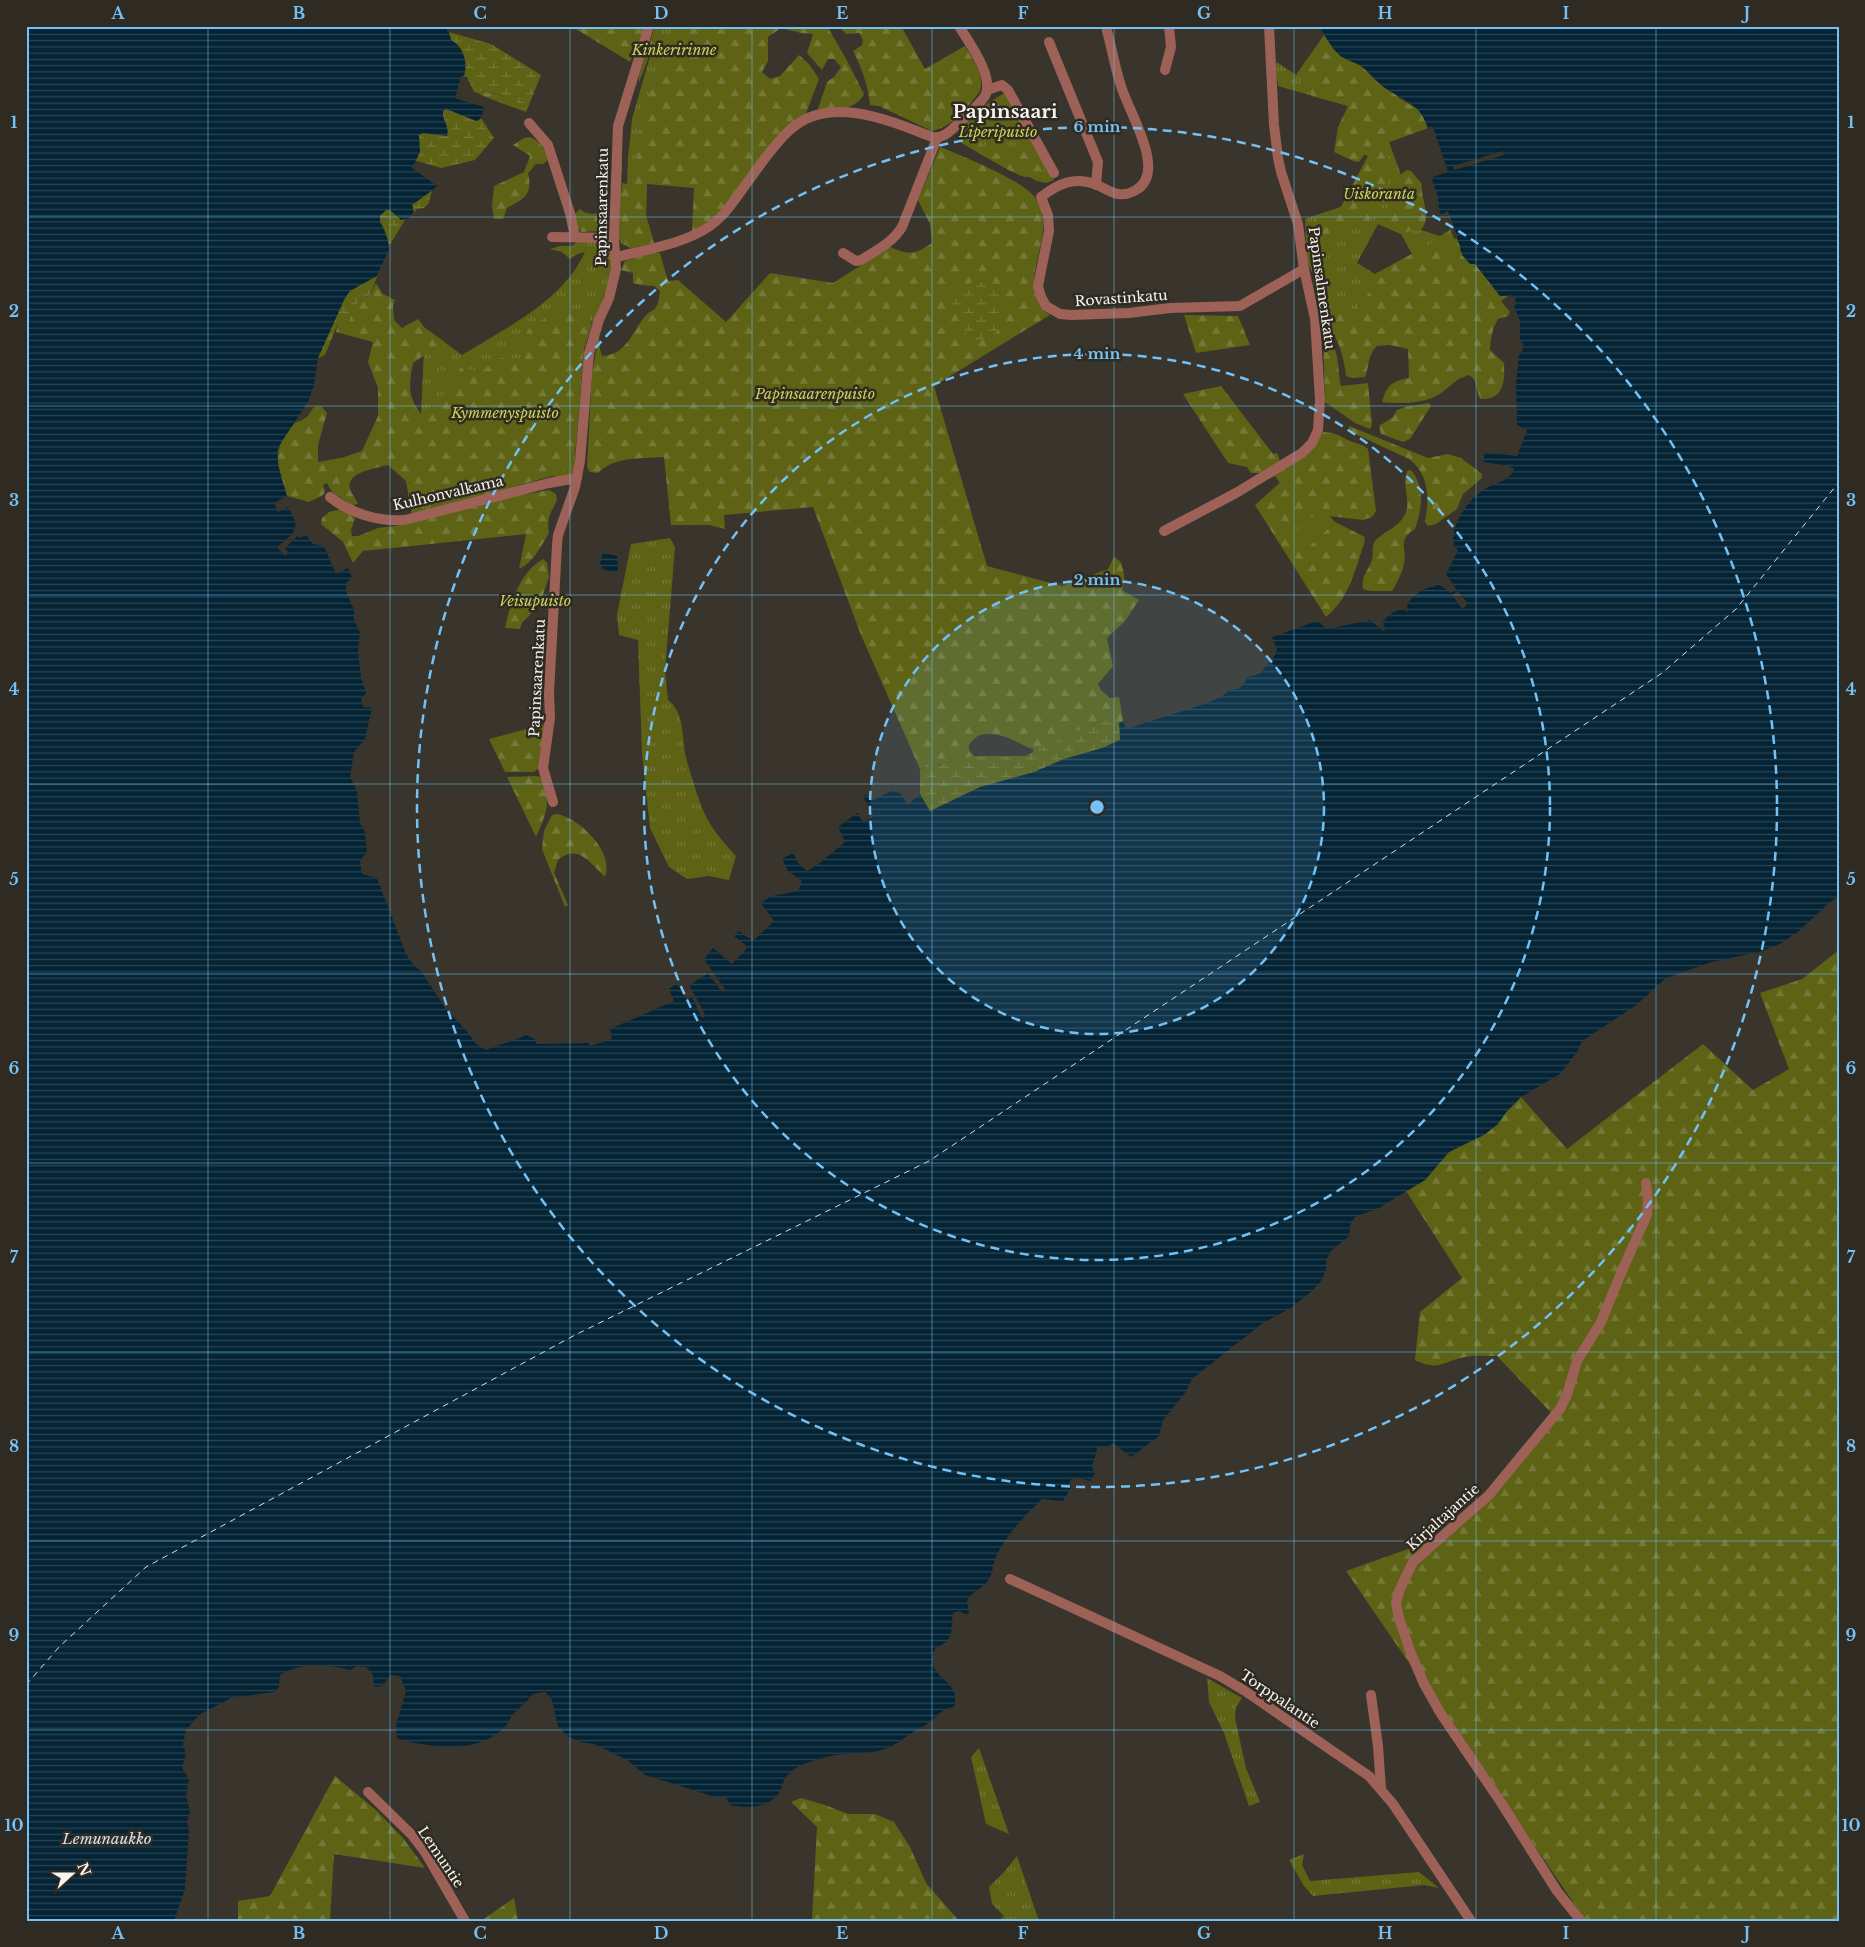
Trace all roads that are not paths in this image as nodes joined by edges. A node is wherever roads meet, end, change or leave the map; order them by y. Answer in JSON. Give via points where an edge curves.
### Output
{"nodes":[{"id":1,"x":649,"y":26,"type":"edge"},
{"id":2,"x":959,"y":26,"type":"edge"},
{"id":3,"x":1170,"y":26,"type":"edge"},
{"id":4,"x":1269,"y":26,"type":"edge"},
{"id":5,"x":1107,"y":30,"type":"dead end"},
{"id":6,"x":1050,"y":42,"type":"dead end"},
{"id":7,"x":1165,"y":70,"type":"dead end"},
{"id":8,"x":987,"y":90,"type":"junction"},
{"id":9,"x":529,"y":123,"type":"dead end"},
{"id":10,"x":941,"y":137,"type":"junction"},
{"id":11,"x":1054,"y":173,"type":"dead end"},
{"id":12,"x":1096,"y":185,"type":"junction"},
{"id":13,"x":552,"y":237,"type":"dead end"},
{"id":14,"x":575,"y":237,"type":"junction"},
{"id":15,"x":614,"y":238,"type":"junction"},
{"id":16,"x":842,"y":252,"type":"dead end"},
{"id":17,"x":616,"y":257,"type":"junction"},
{"id":18,"x":1304,"y":268,"type":"junction"},
{"id":19,"x":577,"y":478,"type":"junction"},
{"id":20,"x":330,"y":496,"type":"dead end"},
{"id":21,"x":1164,"y":531,"type":"dead end"},
{"id":22,"x":553,"y":802,"type":"dead end"},
{"id":23,"x":1646,"y":1183,"type":"dead end"},
{"id":24,"x":1010,"y":1580,"type":"dead end"},
{"id":25,"x":1371,"y":1695,"type":"dead end"},
{"id":26,"x":1381,"y":1788,"type":"junction"},
{"id":27,"x":368,"y":1792,"type":"dead end"},
{"id":28,"x":465,"y":1921,"type":"edge"},
{"id":29,"x":1471,"y":1921,"type":"edge"},
{"id":30,"x":1581,"y":1921,"type":"edge"}],
"edges":[{"from":1,"to":15,"type":"street","name":"Papinsaarenkatu","via":[[618,126]]},
{"from":2,"to":8,"type":"street","via":[[986,76]]},
{"from":3,"to":7,"type":"street","via":[[1171,47]]},
{"from":4,"to":18,"type":"street","name":"Papinsalmenkatu","via":[[1277,149],[1298,224]]},
{"from":5,"to":12,"type":"street","via":[[1121,87],[1149,162],[1147,180],[1130,193],[1116,194]]},
{"from":6,"to":12,"type":"street","via":[[1098,162]]},
{"from":8,"to":10,"type":"street","via":[[979,104]]},
{"from":8,"to":11,"type":"street","via":[[1002,85],[1008,90]]},
{"from":9,"to":14,"type":"street","via":[[548,145]]},
{"from":10,"to":16,"type":"street","via":[[896,236],[861,260],[856,261]]},
{"from":10,"to":17,"type":"street","via":[[866,114],[835,113],[810,118],[791,128],[725,213],[712,225],[690,237]]},
{"from":12,"to":18,"type":"street","name":"Rovastinkatu","via":[[1071,180],[1041,197],[1046,207],[1049,231],[1038,286],[1046,306],[1060,314],[1240,306]]},
{"from":13,"to":14,"type":"street"},
{"from":14,"to":15,"type":"street"},
{"from":15,"to":17,"type":"street","name":"Papinsaarenkatu"},
{"from":17,"to":19,"type":"street","name":"Papinsaarenkatu","via":[[609,298],[588,353]]},
{"from":18,"to":21,"type":"street","name":"Papinsalmenkatu","via":[[1317,340],[1320,400],[1316,438],[1308,448],[1286,463]]},
{"from":19,"to":20,"type":"street","name":"Kulhonvalkama","via":[[549,482],[405,520],[374,519]]},
{"from":19,"to":22,"type":"street","name":"Papinsaarenkatu","via":[[557,545],[550,718],[543,768]]},
{"from":23,"to":30,"type":"street","name":"Kirjaltajantie","via":[[1647,1215],[1604,1316],[1578,1361],[1560,1410],[1489,1495],[1413,1562],[1396,1603],[1410,1651],[1428,1692],[1557,1891]]},
{"from":24,"to":26,"type":"street","name":"Torppalantie","via":[[1220,1676],[1369,1776]]},
{"from":25,"to":26,"type":"street"},
{"from":26,"to":29,"type":"street","name":"Torppalantie"},
{"from":27,"to":28,"type":"street","name":"Lemuntie","via":[[412,1834]]}]}
